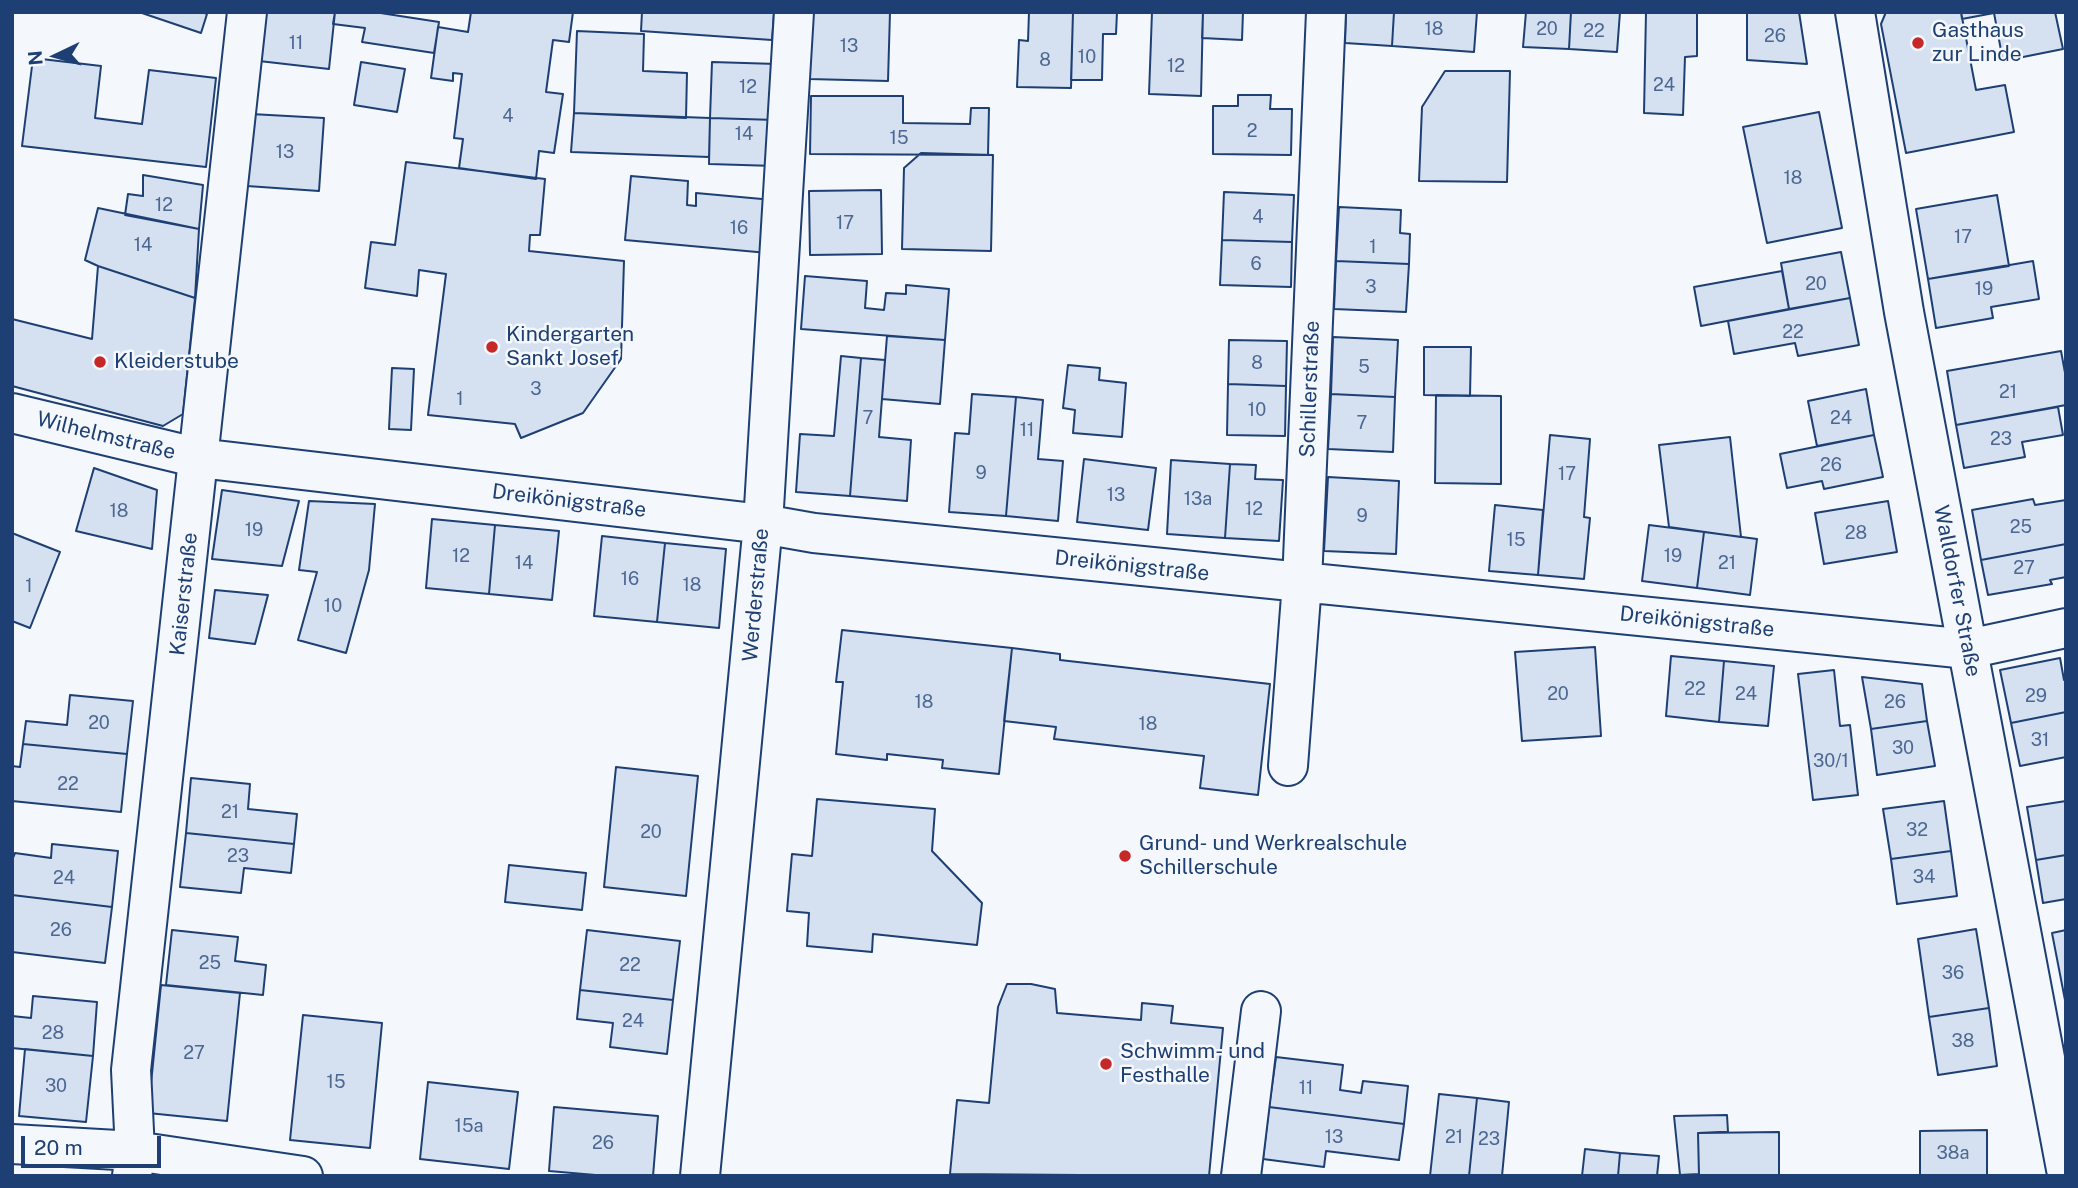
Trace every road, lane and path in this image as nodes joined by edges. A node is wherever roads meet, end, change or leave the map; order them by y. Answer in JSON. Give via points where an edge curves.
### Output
{"nodes":[{"id":1,"x":247,"y":12,"type":"edge"},
{"id":2,"x":794,"y":12,"type":"edge"},
{"id":3,"x":1326,"y":12,"type":"edge"},
{"id":4,"x":1855,"y":12,"type":"edge"},
{"id":5,"x":12,"y":413,"type":"edge"},
{"id":6,"x":199,"y":458,"type":"junction"},
{"id":7,"x":763,"y":524,"type":"junction"},
{"id":8,"x":1302,"y":583,"type":"junction"},
{"id":9,"x":2066,"y":628,"type":"edge"},
{"id":10,"x":1968,"y":649,"type":"junction"},
{"id":11,"x":1288,"y":766,"type":"dead end"},
{"id":12,"x":1261,"y":1011,"type":"dead end"},
{"id":13,"x":12,"y":1144,"type":"edge"},
{"id":14,"x":134,"y":1163,"type":"edge"},
{"id":15,"x":2066,"y":1169,"type":"edge"},
{"id":16,"x":303,"y":1176,"type":"edge"},
{"id":17,"x":699,"y":1176,"type":"edge"},
{"id":18,"x":1241,"y":1176,"type":"edge"}],
"edges":[{"from":1,"to":6,"type":"street","name":"Kaiserstraße"},
{"from":2,"to":7,"type":"street","name":"Werderstraße"},
{"from":3,"to":8,"type":"street","name":"Schillerstraße"},
{"from":4,"to":10,"type":"street","name":"Walldorfer Straße","via":[[1904,312]]},
{"from":5,"to":6,"type":"street","name":"Wilhelmstraße"},
{"from":6,"to":7,"type":"street","name":"Dreikönigstraße"},
{"from":6,"to":14,"type":"street","name":"Kaiserstraße","via":[[131,1070]]},
{"from":7,"to":8,"type":"street","name":"Dreikönigstraße"},
{"from":7,"to":17,"type":"street","name":"Werderstraße"},
{"from":8,"to":10,"type":"street","name":"Dreikönigstraße"},
{"from":8,"to":11,"type":"street","name":"Schillerstraße"},
{"from":9,"to":10,"type":"street","name":"Dreikönigstraße"},
{"from":10,"to":15,"type":"street","name":"Walldorfer Straße"},
{"from":12,"to":18,"type":"street"},
{"from":13,"to":14,"type":"street"},
{"from":14,"to":16,"type":"street"}]}
